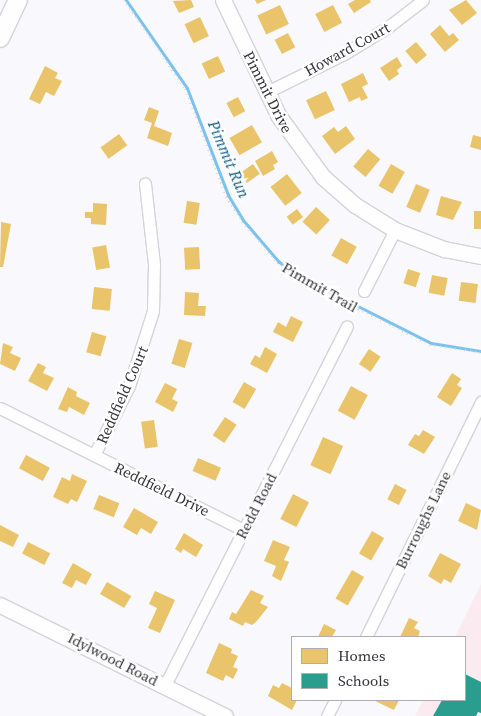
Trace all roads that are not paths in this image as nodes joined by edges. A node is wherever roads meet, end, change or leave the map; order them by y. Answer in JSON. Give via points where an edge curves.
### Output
{"nodes":[{"id":1,"x":18,"y":0,"type":"edge"},
{"id":2,"x":223,"y":0,"type":"edge"},
{"id":3,"x":423,"y":0,"type":"edge"},
{"id":4,"x":0,"y":38,"type":"edge"},
{"id":5,"x":267,"y":92,"type":"junction"},
{"id":6,"x":145,"y":184,"type":"dead end"},
{"id":7,"x":395,"y":230,"type":"junction"},
{"id":8,"x":481,"y":256,"type":"edge"},
{"id":9,"x":364,"y":291,"type":"dead end"},
{"id":10,"x":346,"y":327,"type":"dead end"},
{"id":11,"x":481,"y":402,"type":"edge"},
{"id":12,"x":0,"y":408,"type":"edge"},
{"id":13,"x":94,"y":455,"type":"junction"},
{"id":14,"x":244,"y":530,"type":"junction"},
{"id":15,"x":0,"y":605,"type":"edge"},
{"id":16,"x":366,"y":636,"type":"edge"},
{"id":17,"x":164,"y":685,"type":"junction"},
{"id":18,"x":334,"y":701,"type":"edge"},
{"id":19,"x":225,"y":716,"type":"edge"},
{"id":20,"x":327,"y":716,"type":"edge"}],
"edges":[{"from":1,"to":4,"type":"main road"},
{"from":2,"to":5,"type":"street","name":"Pimmit Drive"},
{"from":3,"to":5,"type":"street","name":"Howard Court","via":[[388,27],[344,54]]},
{"from":5,"to":7,"type":"street","name":"Pimmit Drive","via":[[292,138],[323,178],[355,205]]},
{"from":6,"to":13,"type":"street","name":"Reddfield Court","via":[[154,264],[153,311],[129,386]]},
{"from":7,"to":8,"type":"street","name":"Pimmit Drive","via":[[444,249]]},
{"from":7,"to":9,"type":"street"},
{"from":10,"to":14,"type":"street","name":"Redd Road"},
{"from":11,"to":16,"type":"street","name":"Burroughs Lane"},
{"from":12,"to":13,"type":"street","name":"Reddfield Drive"},
{"from":13,"to":14,"type":"street","name":"Reddfield Drive"},
{"from":14,"to":17,"type":"street","name":"Redd Road"},
{"from":15,"to":17,"type":"street","name":"Idylwood Road"},
{"from":17,"to":19,"type":"street","name":"Idylwood Road"},
{"from":18,"to":20,"type":"street"}]}
